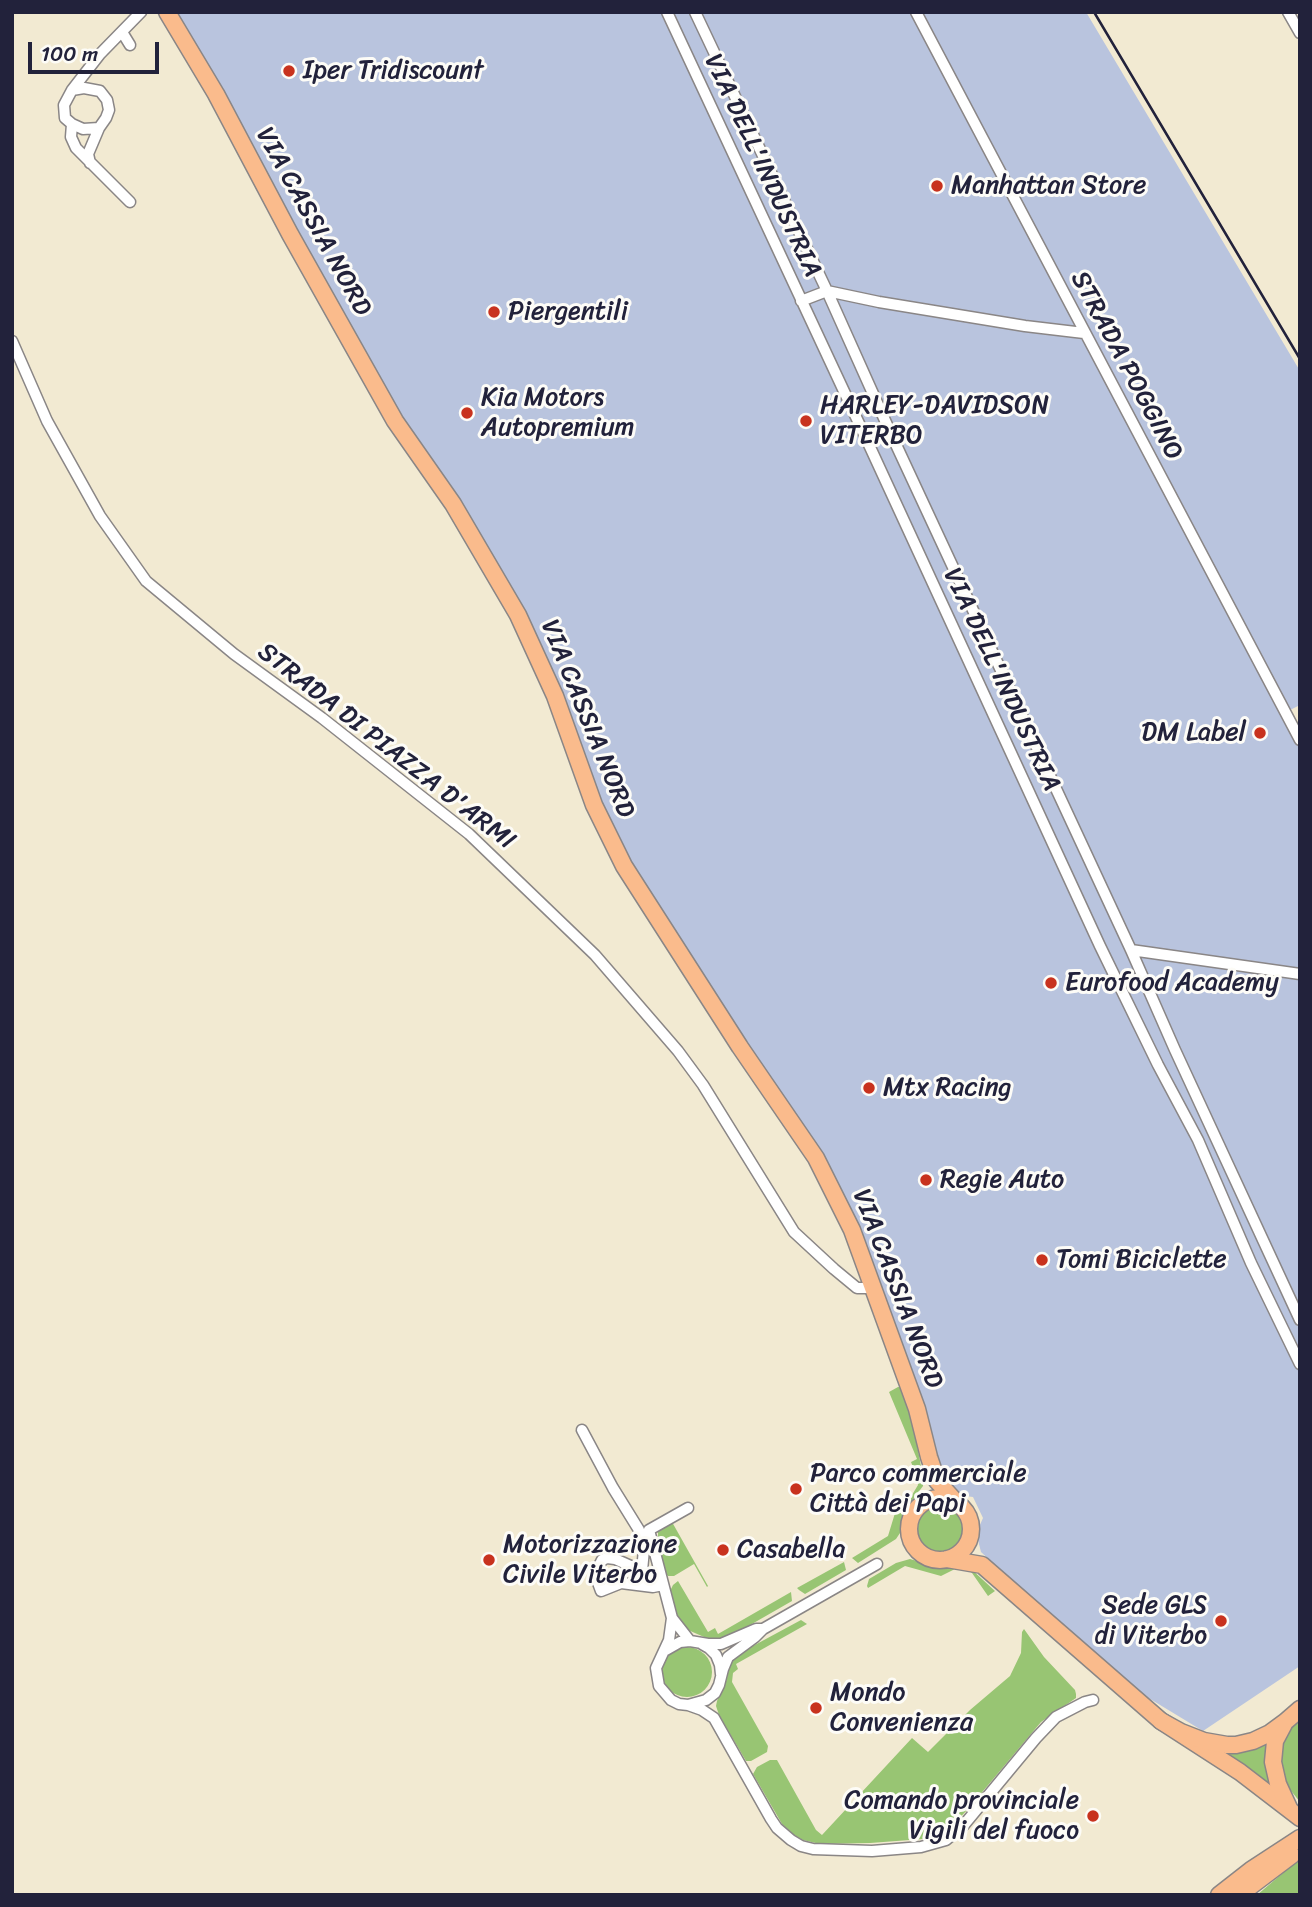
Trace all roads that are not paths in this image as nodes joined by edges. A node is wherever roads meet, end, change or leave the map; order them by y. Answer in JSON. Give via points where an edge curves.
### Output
{"nodes":[{"id":1,"x":141,"y":12,"type":"edge"},
{"id":2,"x":167,"y":12,"type":"edge"},
{"id":3,"x":667,"y":12,"type":"edge"},
{"id":4,"x":695,"y":12,"type":"edge"},
{"id":5,"x":916,"y":12,"type":"edge"},
{"id":6,"x":1288,"y":12,"type":"edge"},
{"id":7,"x":122,"y":32,"type":"junction"},
{"id":8,"x":1300,"y":33,"type":"edge"},
{"id":9,"x":130,"y":45,"type":"dead end"},
{"id":10,"x":72,"y":90,"type":"junction"},
{"id":11,"x":72,"y":124,"type":"junction"},
{"id":12,"x":99,"y":128,"type":"junction"},
{"id":13,"x":90,"y":163,"type":"junction"},
{"id":14,"x":130,"y":202,"type":"dead end"},
{"id":15,"x":827,"y":291,"type":"junction"},
{"id":16,"x":801,"y":301,"type":"junction"},
{"id":17,"x":1084,"y":333,"type":"junction"},
{"id":18,"x":12,"y":341,"type":"edge"},
{"id":19,"x":1300,"y":740,"type":"edge"},
{"id":20,"x":1131,"y":950,"type":"junction"},
{"id":21,"x":1300,"y":974,"type":"edge"},
{"id":22,"x":873,"y":1288,"type":"junction"},
{"id":23,"x":1300,"y":1320,"type":"edge"},
{"id":24,"x":1300,"y":1364,"type":"edge"},
{"id":25,"x":582,"y":1430,"type":"dead end"},
{"id":26,"x":929,"y":1457,"type":"junction"},
{"id":27,"x":956,"y":1502,"type":"junction"},
{"id":28,"x":920,"y":1506,"type":"junction"},
{"id":29,"x":688,"y":1508,"type":"dead end"},
{"id":30,"x":971,"y":1530,"type":"junction"},
{"id":31,"x":947,"y":1559,"type":"junction"},
{"id":32,"x":877,"y":1564,"type":"dead end"},
{"id":33,"x":982,"y":1565,"type":"junction"},
{"id":34,"x":642,"y":1571,"type":"junction"},
{"id":35,"x":663,"y":1585,"type":"junction"},
{"id":36,"x":672,"y":1618,"type":"junction"},
{"id":37,"x":763,"y":1629,"type":"junction"},
{"id":38,"x":695,"y":1642,"type":"junction"},
{"id":39,"x":664,"y":1651,"type":"junction"},
{"id":40,"x":721,"y":1675,"type":"junction"},
{"id":41,"x":715,"y":1693,"type":"junction"},
{"id":42,"x":1093,"y":1700,"type":"dead end"},
{"id":43,"x":688,"y":1705,"type":"junction"},
{"id":44,"x":1300,"y":1709,"type":"edge"},
{"id":45,"x":714,"y":1718,"type":"junction"},
{"id":46,"x":1161,"y":1721,"type":"junction"},
{"id":47,"x":1286,"y":1722,"type":"junction"},
{"id":48,"x":1295,"y":1814,"type":"edge"},
{"id":49,"x":1300,"y":1838,"type":"edge"},
{"id":50,"x":1292,"y":1851,"type":"edge"},
{"id":51,"x":1219,"y":1895,"type":"edge"},
{"id":52,"x":1239,"y":1895,"type":"edge"}],
"edges":[{"from":1,"to":7,"type":"street"},
{"from":2,"to":22,"type":"main road","name":"VIA CASSIA NORD","via":[[395,421],[453,504],[518,615],[555,696],[594,805],[624,866],[816,1158],[852,1230]]},
{"from":3,"to":16,"type":"street","name":"VIA DELL'INDUSTRIA"},
{"from":4,"to":15,"type":"street","name":"VIA DELL'INDUSTRIA"},
{"from":5,"to":17,"type":"street","name":"STRADA POGGINO"},
{"from":6,"to":8,"type":"street"},
{"from":7,"to":9,"type":"street"},
{"from":7,"to":10,"type":"street"},
{"from":10,"to":11,"type":"street","via":[[64,106],[65,118]]},
{"from":10,"to":12,"type":"street","via":[[100,91],[107,100],[109,110]]},
{"from":11,"to":12,"type":"street"},
{"from":11,"to":13,"type":"street","via":[[76,148]]},
{"from":12,"to":13,"type":"street","via":[[88,154]]},
{"from":13,"to":14,"type":"street"},
{"from":15,"to":16,"type":"street"},
{"from":15,"to":17,"type":"street"},
{"from":15,"to":20,"type":"street","name":"VIA DELL'INDUSTRIA"},
{"from":16,"to":24,"type":"street","name":"VIA DELL'INDUSTRIA"},
{"from":17,"to":19,"type":"street","name":"STRADA POGGINO"},
{"from":18,"to":22,"type":"street","name":"STRADA DI PIAZZA D'ARMI","via":[[47,422],[100,516],[146,581],[469,834],[595,955],[703,1085],[794,1232],[857,1288]]},
{"from":20,"to":21,"type":"street"},
{"from":20,"to":23,"type":"street","name":"VIA DELL'INDUSTRIA"},
{"from":22,"to":26,"type":"main road","name":"VIA CASSIA NORD","via":[[918,1409]]},
{"from":25,"to":34,"type":"street","via":[[639,1530]]},
{"from":26,"to":27,"type":"main road","name":"VIA CASSIA NORD","via":[[937,1481]]},
{"from":26,"to":28,"type":"main road","name":"VIA CASSIA NORD"},
{"from":27,"to":28,"type":"main road","via":[[937,1498]]},
{"from":27,"to":30,"type":"main road","via":[[969,1517]]},
{"from":28,"to":31,"type":"main road","via":[[910,1522],[912,1541],[925,1555]]},
{"from":29,"to":35,"type":"street","via":[[649,1530]]},
{"from":30,"to":31,"type":"main road","via":[[964,1548]]},
{"from":30,"to":33,"type":"main road"},
{"from":31,"to":33,"type":"main road"},
{"from":32,"to":37,"type":"street"},
{"from":33,"to":46,"type":"main road"},
{"from":34,"to":35,"type":"street"},
{"from":34,"to":35,"type":"street","via":[[611,1558],[602,1560],[599,1588],[621,1583]]},
{"from":35,"to":36,"type":"street"},
{"from":36,"to":38,"type":"street"},
{"from":36,"to":39,"type":"street"},
{"from":37,"to":38,"type":"street","via":[[721,1644]]},
{"from":37,"to":40,"type":"street","via":[[728,1657]]},
{"from":38,"to":39,"type":"street","via":[[680,1642]]},
{"from":38,"to":40,"type":"street","via":[[716,1655]]},
{"from":39,"to":43,"type":"street","via":[[656,1668],[659,1686],[671,1700]]},
{"from":40,"to":41,"type":"street"},
{"from":41,"to":43,"type":"street"},
{"from":41,"to":45,"type":"street"},
{"from":42,"to":45,"type":"street","via":[[1055,1717],[946,1840],[872,1851],[813,1849],[790,1840],[771,1819]]},
{"from":43,"to":45,"type":"street"},
{"from":44,"to":47,"type":"main road"},
{"from":46,"to":47,"type":"main road","via":[[1192,1737],[1227,1745],[1253,1741]]},
{"from":46,"to":48,"type":"main road"},
{"from":47,"to":48,"type":"main road","via":[[1275,1741],[1273,1762]]},
{"from":49,"to":50,"type":"main road"},
{"from":50,"to":51,"type":"main road","via":[[1251,1870]]},
{"from":50,"to":52,"type":"main road"}]}
